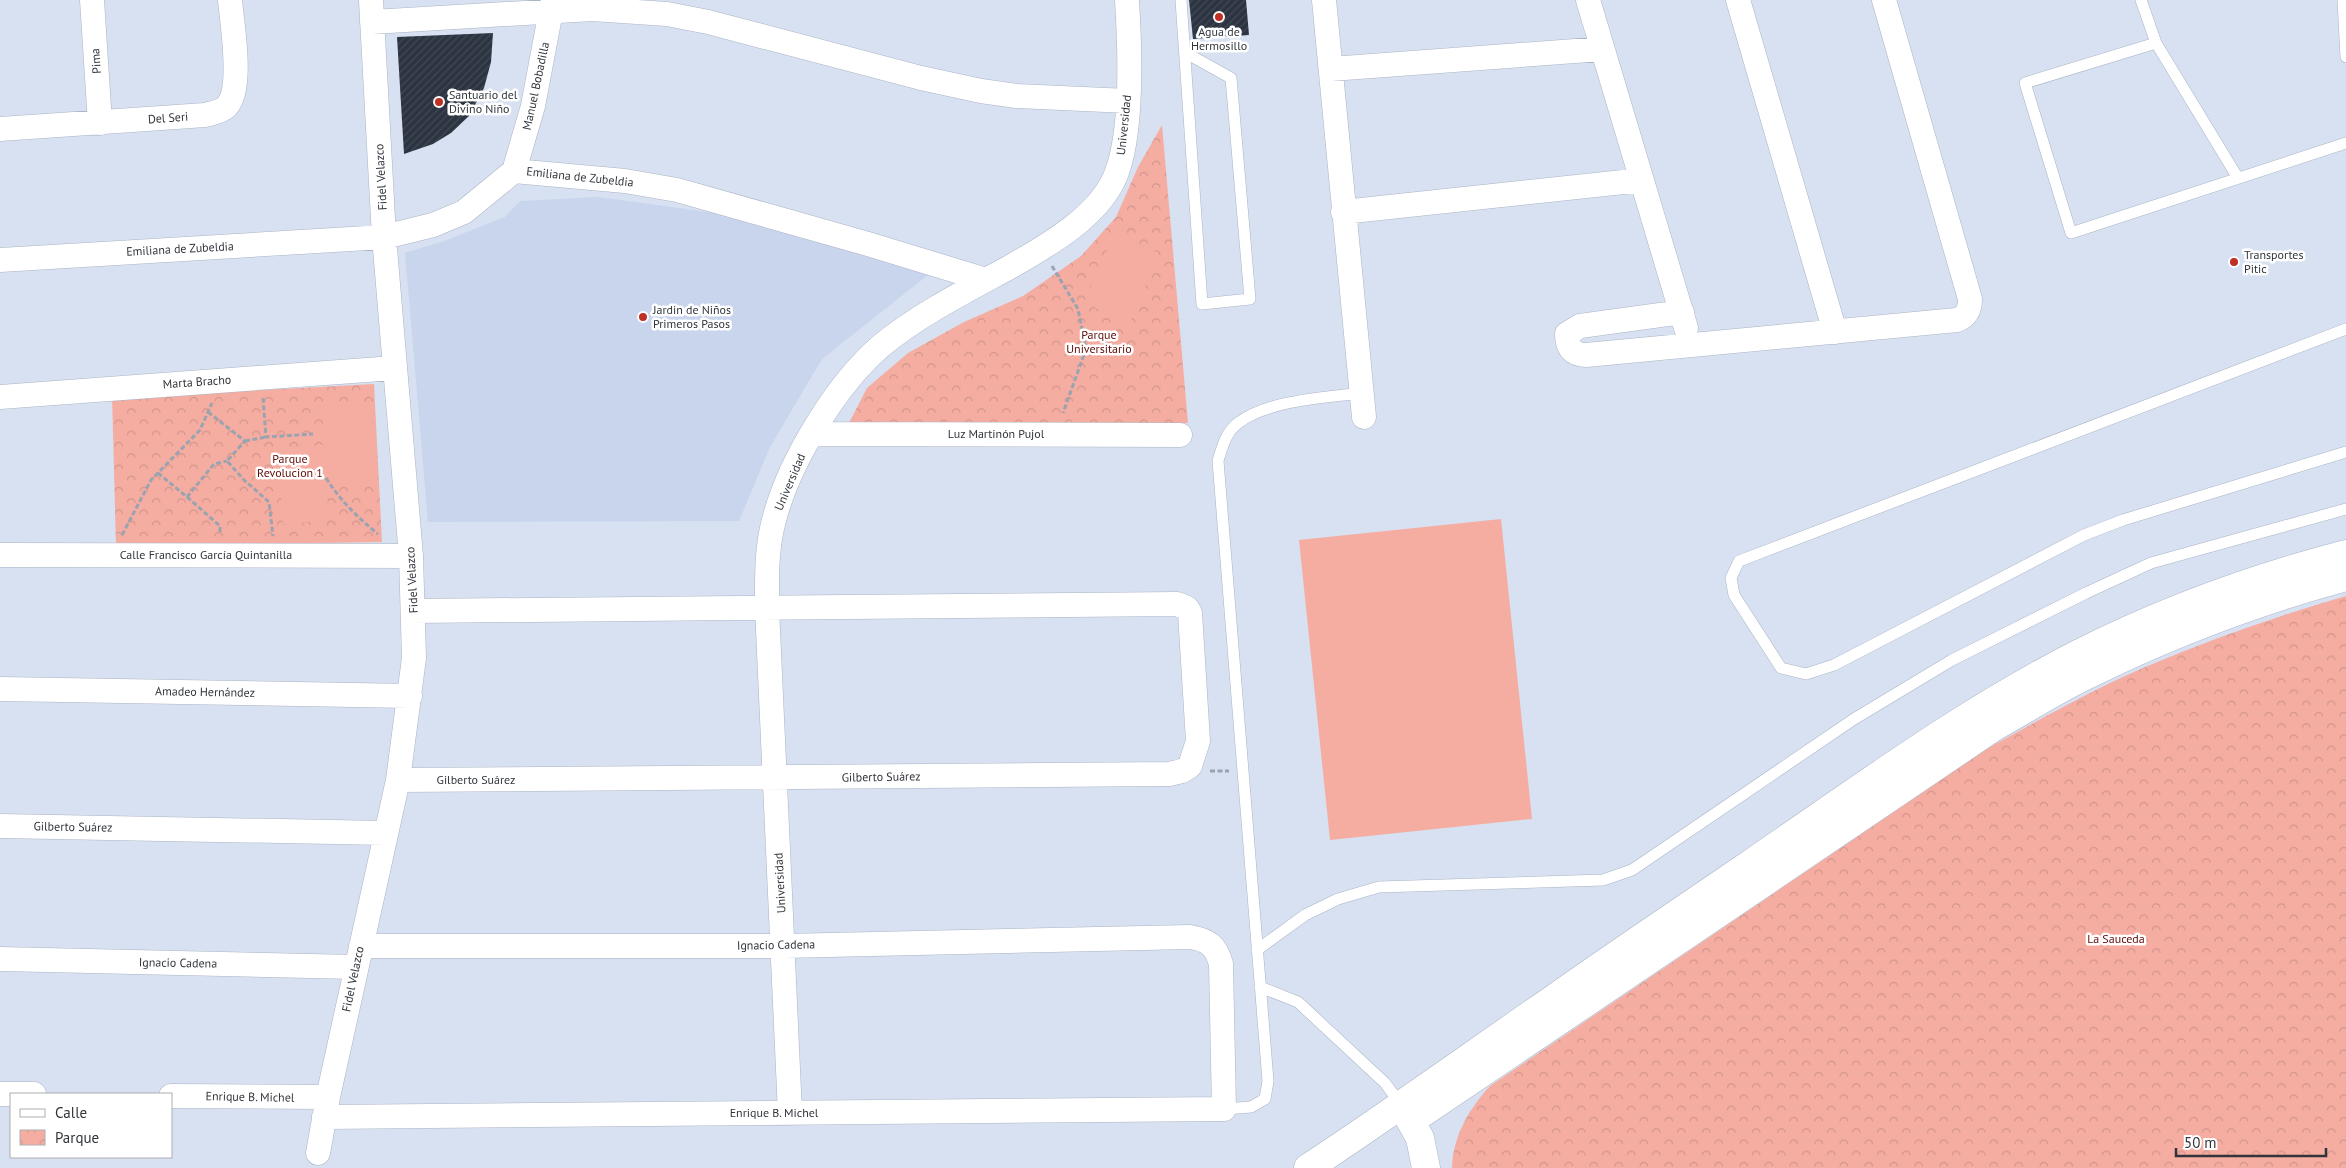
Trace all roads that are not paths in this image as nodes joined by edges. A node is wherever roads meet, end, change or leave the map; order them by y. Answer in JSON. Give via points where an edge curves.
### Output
{"nodes":[{"id":1,"x":92,"y":0,"type":"edge"},
{"id":2,"x":230,"y":0,"type":"edge"},
{"id":3,"x":1127,"y":0,"type":"edge"},
{"id":4,"x":1181,"y":0,"type":"edge"},
{"id":5,"x":1324,"y":0,"type":"edge"},
{"id":6,"x":1588,"y":0,"type":"edge"},
{"id":7,"x":1738,"y":0,"type":"edge"},
{"id":8,"x":1884,"y":0,"type":"edge"},
{"id":9,"x":2141,"y":0,"type":"edge"},
{"id":10,"x":2343,"y":0,"type":"edge"},
{"id":11,"x":552,"y":5,"type":"edge"},
{"id":12,"x":372,"y":11,"type":"edge"},
{"id":13,"x":2156,"y":43,"type":"junction"},
{"id":14,"x":1602,"y":49,"type":"junction"},
{"id":15,"x":1186,"y":53,"type":"junction"},
{"id":16,"x":2346,"y":57,"type":"edge"},
{"id":17,"x":1331,"y":69,"type":"junction"},
{"id":18,"x":1128,"y":101,"type":"junction"},
{"id":19,"x":100,"y":123,"type":"junction"},
{"id":20,"x":0,"y":129,"type":"edge"},
{"id":21,"x":2346,"y":143,"type":"edge"},
{"id":22,"x":514,"y":171,"type":"junction"},
{"id":23,"x":2238,"y":178,"type":"junction"},
{"id":24,"x":1642,"y":180,"type":"junction"},
{"id":25,"x":1343,"y":212,"type":"junction"},
{"id":26,"x":384,"y":236,"type":"junction"},
{"id":27,"x":0,"y":260,"type":"edge"},
{"id":28,"x":986,"y":280,"type":"junction"},
{"id":29,"x":1682,"y":312,"type":"junction"},
{"id":30,"x":2346,"y":329,"type":"edge"},
{"id":31,"x":1835,"y":332,"type":"junction"},
{"id":32,"x":1691,"y":344,"type":"junction"},
{"id":33,"x":394,"y":368,"type":"junction"},
{"id":34,"x":1361,"y":393,"type":"junction"},
{"id":35,"x":0,"y":397,"type":"edge"},
{"id":36,"x":1364,"y":417,"type":"dead end"},
{"id":37,"x":812,"y":434,"type":"junction"},
{"id":38,"x":1180,"y":435,"type":"dead end"},
{"id":39,"x":2346,"y":452,"type":"edge"},
{"id":40,"x":2346,"y":509,"type":"edge"},
{"id":41,"x":2346,"y":554,"type":"edge"},
{"id":42,"x":0,"y":555,"type":"edge"},
{"id":43,"x":411,"y":556,"type":"junction"},
{"id":44,"x":2346,"y":577,"type":"edge"},
{"id":45,"x":767,"y":608,"type":"junction"},
{"id":46,"x":414,"y":611,"type":"junction"},
{"id":47,"x":0,"y":688,"type":"edge"},
{"id":48,"x":410,"y":696,"type":"junction"},
{"id":49,"x":775,"y":778,"type":"junction"},
{"id":50,"x":398,"y":780,"type":"junction"},
{"id":51,"x":0,"y":826,"type":"edge"},
{"id":52,"x":386,"y":833,"type":"junction"},
{"id":53,"x":784,"y":946,"type":"junction"},
{"id":54,"x":1257,"y":950,"type":"junction"},
{"id":55,"x":358,"y":956,"type":"junction"},
{"id":56,"x":0,"y":959,"type":"edge"},
{"id":57,"x":1260,"y":987,"type":"junction"},
{"id":58,"x":172,"y":1096,"type":"edge"},
{"id":59,"x":326,"y":1107,"type":"junction"},
{"id":60,"x":1224,"y":1109,"type":"junction"},
{"id":61,"x":790,"y":1113,"type":"junction"},
{"id":62,"x":1407,"y":1113,"type":"junction"},
{"id":63,"x":318,"y":1153,"type":"dead end"},
{"id":64,"x":1308,"y":1168,"type":"edge"},
{"id":65,"x":1340,"y":1168,"type":"edge"},
{"id":66,"x":1426,"y":1168,"type":"edge"}],
"edges":[{"from":1,"to":19,"type":"street","name":"Pima"},
{"from":2,"to":19,"type":"street","name":"Del Seri","via":[[236,78],[231,101],[225,108],[205,115]]},
{"from":3,"to":18,"type":"street","name":"Universidad"},
{"from":4,"to":15,"type":"lane"},
{"from":5,"to":17,"type":"street"},
{"from":6,"to":14,"type":"street"},
{"from":7,"to":31,"type":"street"},
{"from":8,"to":31,"type":"street","via":[[1970,305],[1964,317],[1957,320]]},
{"from":9,"to":13,"type":"lane"},
{"from":10,"to":16,"type":"lane"},
{"from":11,"to":12,"type":"street"},
{"from":11,"to":18,"type":"street","via":[[667,14],[708,22],[981,91],[1017,96]]},
{"from":11,"to":22,"type":"street","name":"Manuel Bobadilla","via":[[533,106]]},
{"from":12,"to":26,"type":"street","name":"Fidel Velazco"},
{"from":13,"to":23,"type":"lane"},
{"from":13,"to":23,"type":"lane","via":[[2025,83],[2071,233]]},
{"from":14,"to":17,"type":"street"},
{"from":14,"to":24,"type":"street"},
{"from":15,"to":15,"type":"lane","via":[[1202,304],[1250,298],[1231,78]]},
{"from":17,"to":25,"type":"street"},
{"from":18,"to":28,"type":"street","name":"Universidad","via":[[1125,142],[1117,173],[1105,196],[1079,222],[1039,250]]},
{"from":19,"to":20,"type":"street","name":"Del Seri"},
{"from":21,"to":23,"type":"lane"},
{"from":22,"to":26,"type":"street","name":"Emiliana de Zubeldia","via":[[464,212],[433,225]]},
{"from":22,"to":28,"type":"street","name":"Emiliana de Zubeldia","via":[[617,180],[677,190]]},
{"from":24,"to":25,"type":"street"},
{"from":24,"to":29,"type":"street"},
{"from":25,"to":34,"type":"street"},
{"from":26,"to":27,"type":"street","name":"Emiliana de Zubeldia"},
{"from":26,"to":33,"type":"street","name":"Fidel Velazco"},
{"from":28,"to":37,"type":"street","name":"Universidad","via":[[934,309],[882,346],[846,382]]},
{"from":29,"to":32,"type":"street"},
{"from":29,"to":32,"type":"street","via":[[1580,326],[1567,334],[1569,347],[1574,353],[1586,355]]},
{"from":30,"to":39,"type":"lane","via":[[1739,561],[1731,578],[1734,595],[1782,668],[1806,674],[1834,665],[2084,535],[2123,520]]},
{"from":31,"to":32,"type":"street"},
{"from":33,"to":35,"type":"street","name":"Marta Bracho"},
{"from":33,"to":43,"type":"street","name":"Fidel Velazco"},
{"from":34,"to":36,"type":"street"},
{"from":34,"to":54,"type":"lane","via":[[1294,402],[1259,412],[1237,424],[1225,439],[1218,460]]},
{"from":37,"to":38,"type":"street","name":"Luz Martinón Pujol"},
{"from":37,"to":45,"type":"street","name":"Universidad","via":[[790,477],[774,520],[767,561]]},
{"from":40,"to":54,"type":"lane","via":[[2151,563],[1961,655],[1854,719],[1632,870],[1603,880],[1379,887],[1338,899],[1305,915]]},
{"from":41,"to":62,"type":"main road","via":[[2218,594],[2148,622],[2078,654],[1966,718],[1557,996]]},
{"from":42,"to":43,"type":"street","name":"Calle Francisco García Quintanilla"},
{"from":43,"to":46,"type":"street","name":"Fidel Velazco"},
{"from":44,"to":62,"type":"main road","via":[[2230,612],[2151,645],[2085,676],[1994,727]]},
{"from":45,"to":46,"type":"street"},
{"from":45,"to":49,"type":"street","name":"Universidad"},
{"from":45,"to":49,"type":"street","name":"Gilberto Suárez","via":[[1177,604],[1190,613],[1198,741],[1190,766],[1169,774]]},
{"from":46,"to":48,"type":"street","name":"Fidel Velazco"},
{"from":47,"to":48,"type":"street","name":"Amadeo Hernández"},
{"from":48,"to":50,"type":"street","name":"Fidel Velazco"},
{"from":49,"to":50,"type":"street","name":"Gilberto Suárez"},
{"from":49,"to":53,"type":"street","name":"Universidad"},
{"from":50,"to":52,"type":"street","name":"Fidel Velazco"},
{"from":51,"to":52,"type":"street","name":"Gilberto Suárez"},
{"from":52,"to":55,"type":"street","name":"Fidel Velazco"},
{"from":53,"to":55,"type":"street","name":"Ignacio Cadena"},
{"from":53,"to":60,"type":"street","name":"Ignacio Cadena","via":[[1204,939],[1213,945],[1221,964]]},
{"from":53,"to":61,"type":"street","name":"Universidad"},
{"from":54,"to":57,"type":"lane"},
{"from":55,"to":56,"type":"street","name":"Ignacio Cadena"},
{"from":55,"to":59,"type":"street","name":"Fidel Velazco"},
{"from":57,"to":60,"type":"lane","via":[[1268,1081],[1265,1099],[1251,1107]]},
{"from":57,"to":62,"type":"lane","via":[[1298,1002],[1385,1083]]},
{"from":58,"to":59,"type":"street","name":"Enrique B. Michel"},
{"from":59,"to":61,"type":"street","name":"Enrique B. Michel"},
{"from":59,"to":63,"type":"street","name":"Fidel Velazco"},
{"from":60,"to":61,"type":"street","name":"Enrique B. Michel"},
{"from":62,"to":64,"type":"main road"},
{"from":62,"to":65,"type":"main road"},
{"from":62,"to":66,"type":"main road","via":[[1420,1138]]}]}
